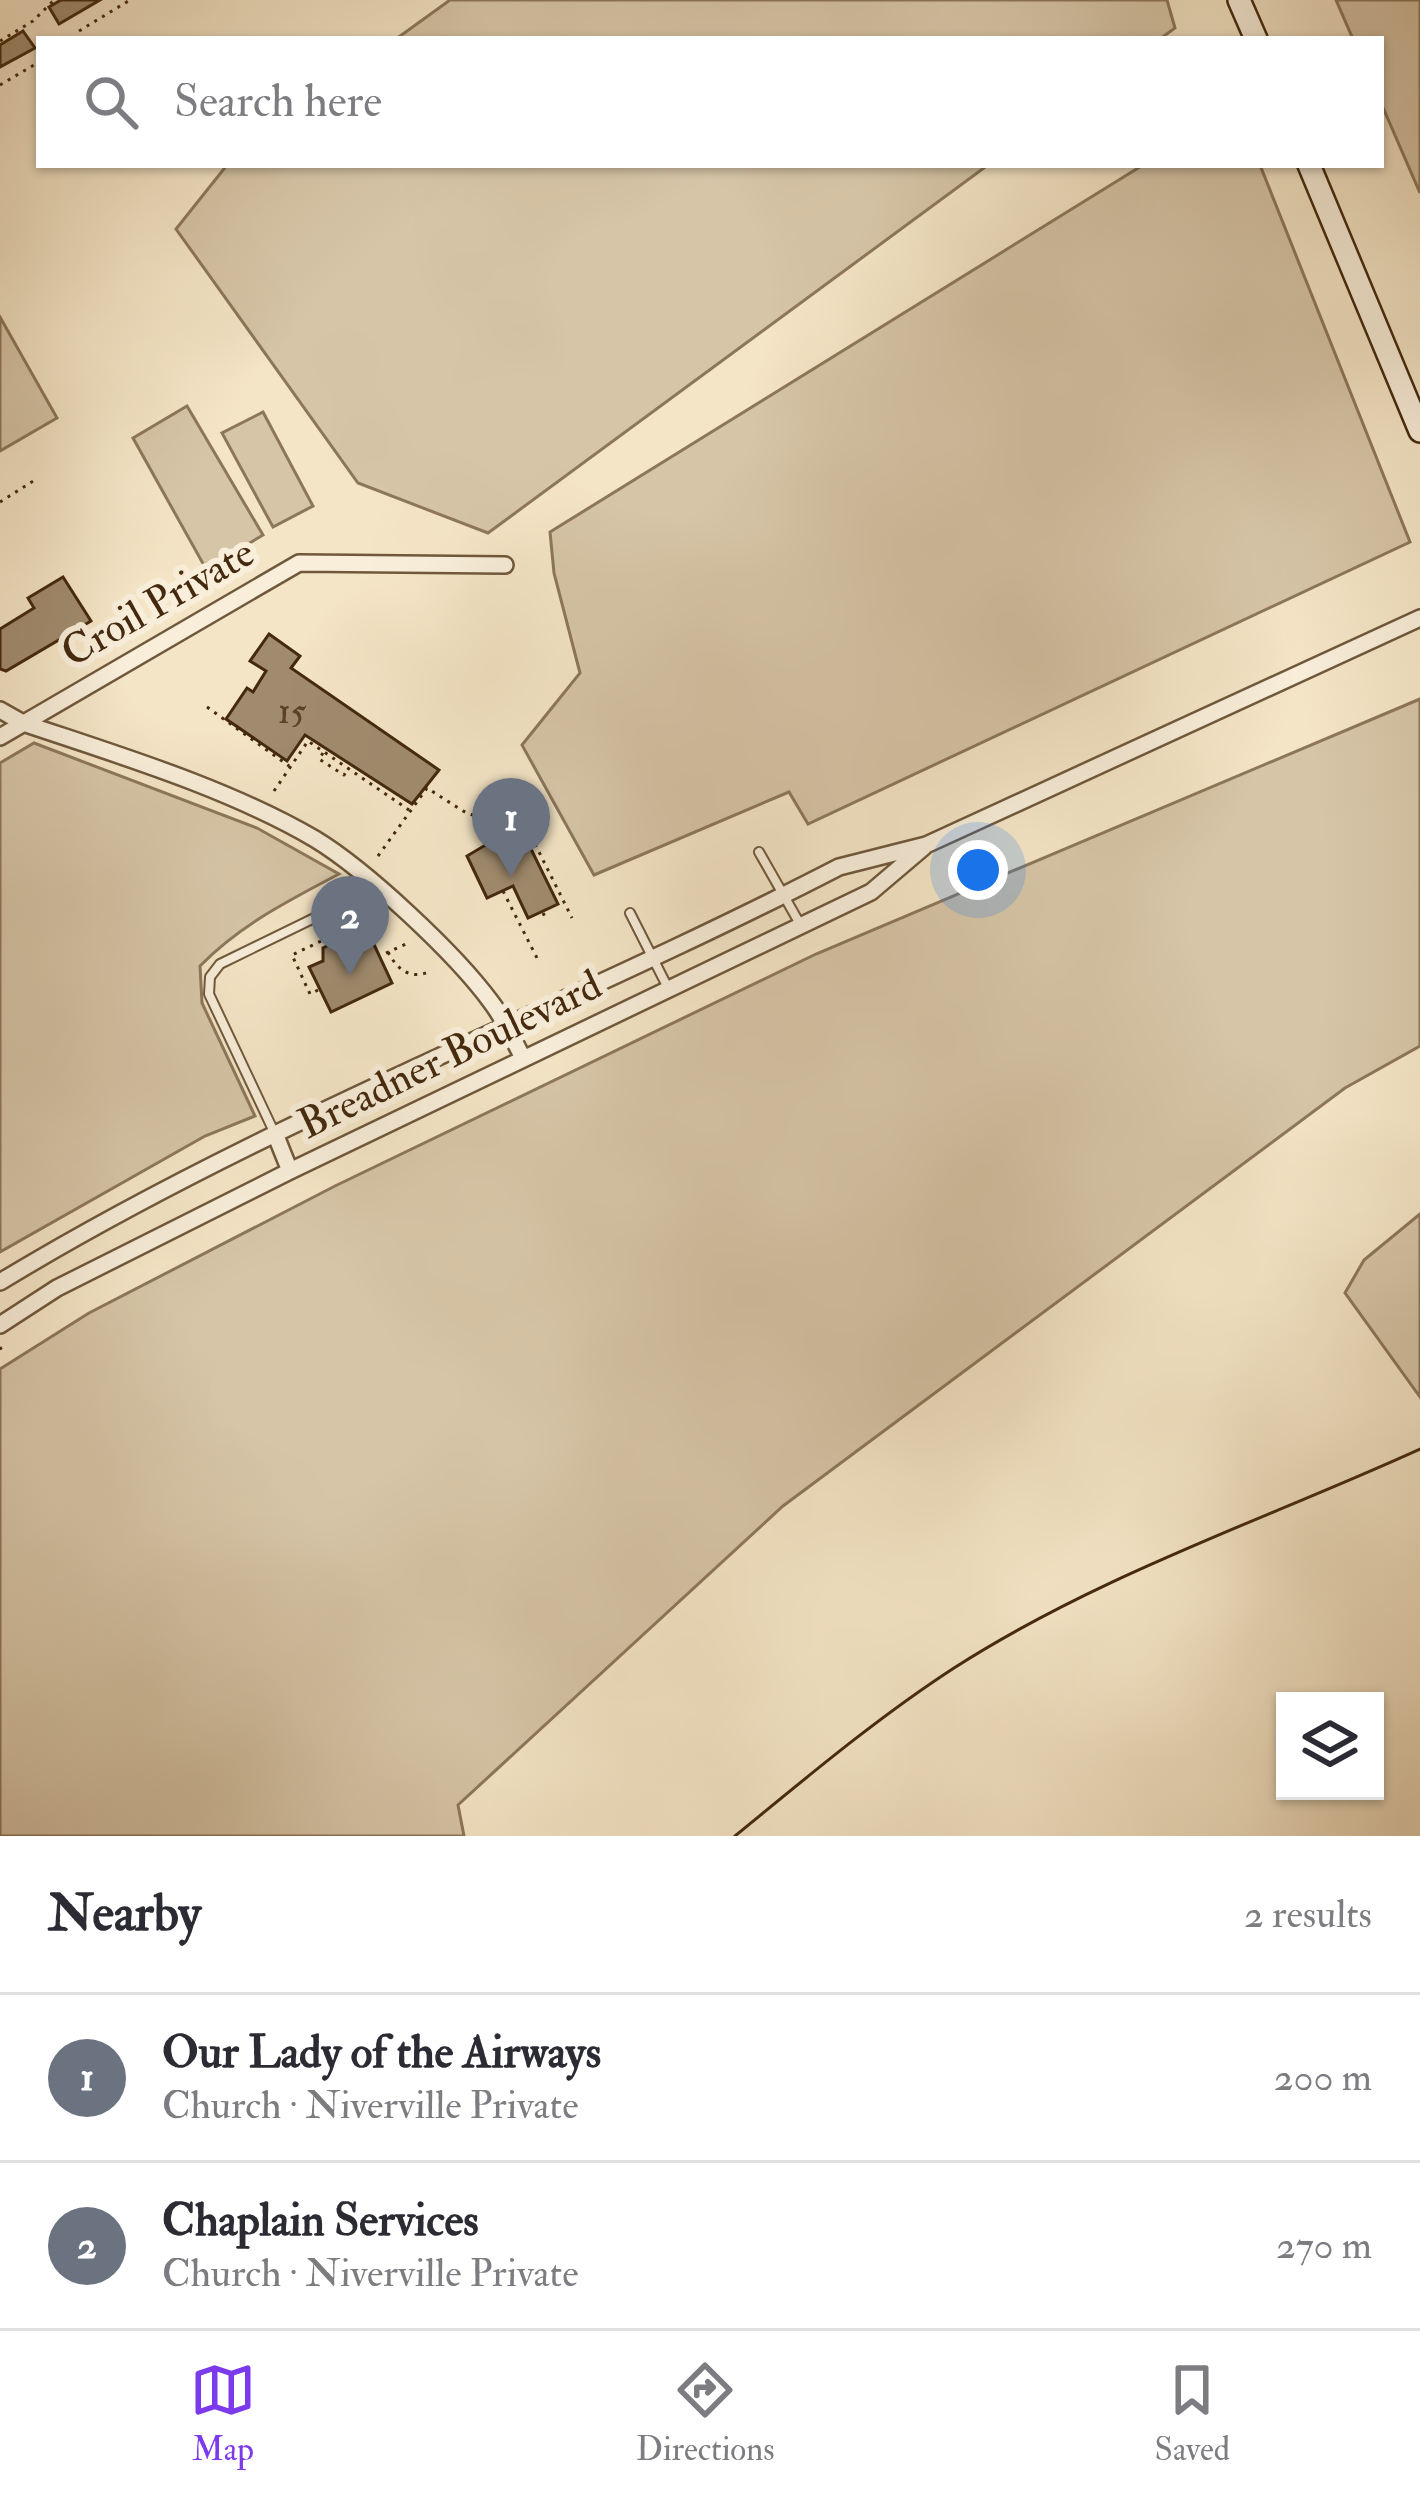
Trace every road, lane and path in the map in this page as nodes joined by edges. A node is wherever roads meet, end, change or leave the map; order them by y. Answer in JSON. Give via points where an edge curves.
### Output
{"nodes":[{"id":1,"x":54,"y":0,"type":"edge"},
{"id":2,"x":1239,"y":0,"type":"edge"},
{"id":3,"x":126,"y":1,"type":"edge"},
{"id":4,"x":79,"y":31,"type":"dead end"},
{"id":5,"x":1255,"y":36,"type":"edge"},
{"id":6,"x":0,"y":41,"type":"edge"},
{"id":7,"x":36,"y":64,"type":"edge"},
{"id":8,"x":0,"y":85,"type":"edge"},
{"id":9,"x":1310,"y":168,"type":"edge"},
{"id":10,"x":1420,"y":431,"type":"edge"},
{"id":11,"x":38,"y":478,"type":"dead end"},
{"id":12,"x":0,"y":502,"type":"edge"},
{"id":13,"x":505,"y":566,"type":"dead end"},
{"id":14,"x":1420,"y":618,"type":"edge"},
{"id":15,"x":207,"y":707,"type":"dead end"},
{"id":16,"x":0,"y":710,"type":"edge"},
{"id":17,"x":23,"y":723,"type":"junction"},
{"id":18,"x":0,"y":737,"type":"edge"},
{"id":19,"x":290,"y":767,"type":"junction"},
{"id":20,"x":274,"y":791,"type":"dead end"},
{"id":21,"x":410,"y":812,"type":"junction"},
{"id":22,"x":926,"y":845,"type":"junction"},
{"id":23,"x":759,"y":852,"type":"dead end"},
{"id":24,"x":378,"y":856,"type":"dead end"},
{"id":25,"x":364,"y":877,"type":"junction"},
{"id":26,"x":503,"y":891,"type":"dead end"},
{"id":27,"x":782,"y":896,"type":"junction"},
{"id":28,"x":378,"y":914,"type":"dead end"},
{"id":29,"x":543,"y":914,"type":"dead end"},
{"id":30,"x":630,"y":914,"type":"dead end"},
{"id":31,"x":572,"y":918,"type":"dead end"},
{"id":32,"x":548,"y":921,"type":"dead end"},
{"id":33,"x":801,"y":925,"type":"junction"},
{"id":34,"x":406,"y":944,"type":"dead end"},
{"id":35,"x":650,"y":958,"type":"junction"},
{"id":36,"x":539,"y":962,"type":"dead end"},
{"id":37,"x":431,"y":971,"type":"dead end"},
{"id":38,"x":669,"y":989,"type":"junction"},
{"id":39,"x":318,"y":990,"type":"dead end"},
{"id":40,"x":506,"y":1026,"type":"junction"},
{"id":41,"x":523,"y":1058,"type":"junction"},
{"id":42,"x":276,"y":1136,"type":"junction"},
{"id":43,"x":290,"y":1171,"type":"junction"},
{"id":44,"x":0,"y":1282,"type":"edge"},
{"id":45,"x":0,"y":1325,"type":"edge"}],
"edges":[{"from":1,"to":6,"type":"path"},
{"from":2,"to":5,"type":"main road"},
{"from":3,"to":4,"type":"path"},
{"from":7,"to":8,"type":"path"},
{"from":9,"to":10,"type":"main road"},
{"from":11,"to":12,"type":"path"},
{"from":13,"to":17,"type":"street","name":"Croil Private","via":[[299,563]]},
{"from":14,"to":22,"type":"street","name":"Breadner Boulevard"},
{"from":15,"to":19,"type":"path"},
{"from":16,"to":17,"type":"street"},
{"from":17,"to":18,"type":"street","name":"Croil Private"},
{"from":17,"to":25,"type":"street","via":[[252,807],[318,841]]},
{"from":19,"to":20,"type":"path"},
{"from":19,"to":21,"type":"path","via":[[308,741]]},
{"from":21,"to":24,"type":"path"},
{"from":21,"to":31,"type":"path","via":[[427,788],[533,841]]},
{"from":22,"to":27,"type":"street","name":"Breadner Boulevard","via":[[839,866]]},
{"from":22,"to":33,"type":"street","name":"Breadner Boulevard","via":[[872,892]]},
{"from":23,"to":27,"type":"lane"},
{"from":25,"to":40,"type":"street","via":[[459,963]]},
{"from":25,"to":42,"type":"lane","via":[[341,905],[220,964],[210,977],[209,994]]},
{"from":26,"to":36,"type":"path"},
{"from":27,"to":33,"type":"lane"},
{"from":27,"to":35,"type":"street","name":"Breadner Boulevard"},
{"from":28,"to":39,"type":"path","via":[[292,955],[310,994]]},
{"from":29,"to":32,"type":"path"},
{"from":30,"to":35,"type":"lane"},
{"from":33,"to":38,"type":"street","name":"Breadner Boulevard"},
{"from":34,"to":37,"type":"path","via":[[387,953],[403,972]]},
{"from":35,"to":38,"type":"lane"},
{"from":35,"to":40,"type":"street","name":"Breadner Boulevard"},
{"from":38,"to":41,"type":"street","name":"Breadner Boulevard"},
{"from":40,"to":41,"type":"street"},
{"from":40,"to":42,"type":"street","name":"Breadner Boulevard"},
{"from":41,"to":43,"type":"street","name":"Breadner Boulevard"},
{"from":42,"to":43,"type":"street"},
{"from":42,"to":44,"type":"street","name":"Breadner Boulevard"},
{"from":43,"to":45,"type":"street","name":"Breadner Boulevard"}]}
